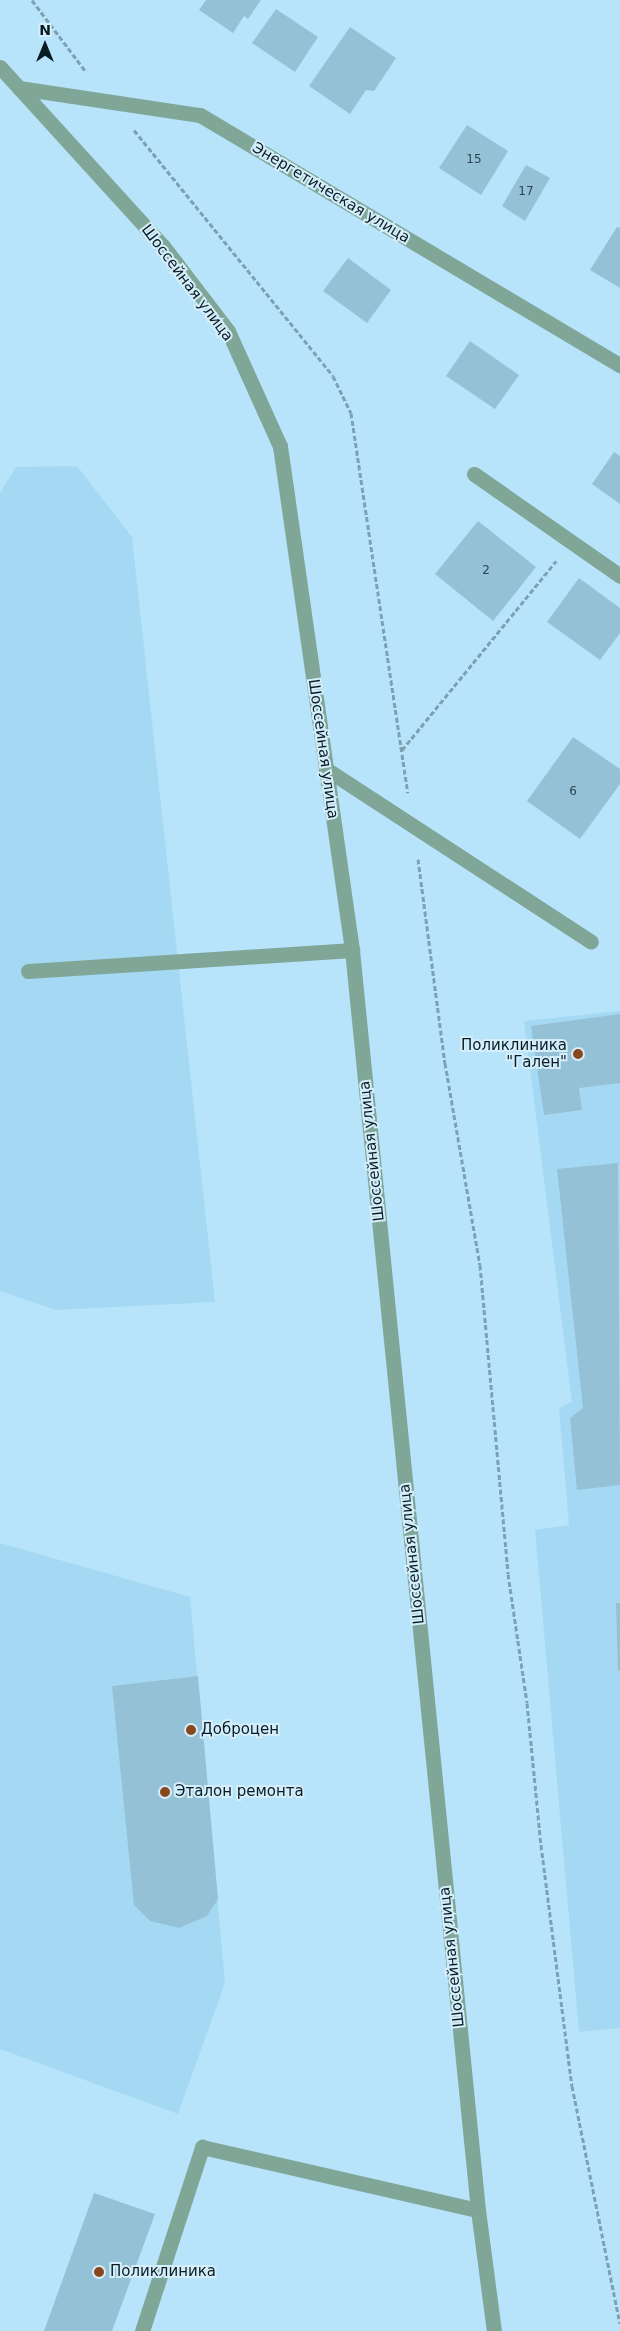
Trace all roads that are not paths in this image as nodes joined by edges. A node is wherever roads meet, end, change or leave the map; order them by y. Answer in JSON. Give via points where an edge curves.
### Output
{"nodes":[{"id":1,"x":0,"y":67,"type":"edge"},
{"id":2,"x":19,"y":88,"type":"junction"},
{"id":3,"x":620,"y":364,"type":"edge"},
{"id":4,"x":474,"y":474,"type":"dead end"},
{"id":5,"x":620,"y":576,"type":"edge"},
{"id":6,"x":326,"y":768,"type":"junction"},
{"id":7,"x":591,"y":942,"type":"dead end"},
{"id":8,"x":352,"y":950,"type":"junction"},
{"id":9,"x":28,"y":971,"type":"dead end"},
{"id":10,"x":478,"y":2210,"type":"junction"},
{"id":11,"x":142,"y":2331,"type":"edge"},
{"id":12,"x":494,"y":2331,"type":"edge"}],
"edges":[{"from":1,"to":2,"type":"street","name":"Шоссейная улица"},
{"from":2,"to":3,"type":"street","name":"Энергетическая улица","via":[[200,115]]},
{"from":2,"to":6,"type":"street","name":"Шоссейная улица","via":[[163,246],[228,331],[280,446]]},
{"from":4,"to":5,"type":"street"},
{"from":6,"to":7,"type":"street"},
{"from":6,"to":8,"type":"street","name":"Шоссейная улица"},
{"from":8,"to":9,"type":"street"},
{"from":8,"to":10,"type":"street","name":"Шоссейная улица"},
{"from":10,"to":11,"type":"street","via":[[202,2147]]},
{"from":10,"to":12,"type":"street","name":"Шоссейная улица"}]}
